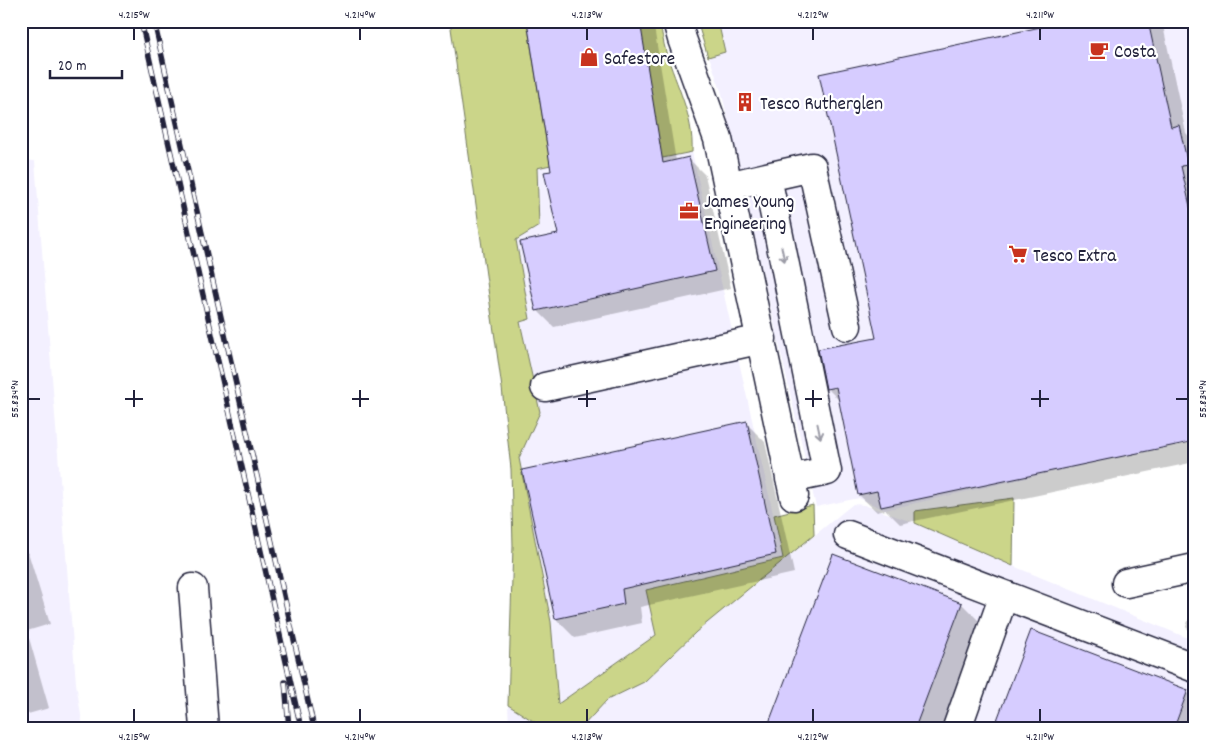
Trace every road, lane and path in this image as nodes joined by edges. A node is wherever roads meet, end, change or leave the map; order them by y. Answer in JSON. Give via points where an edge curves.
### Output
{"nodes":[{"id":1,"x":677,"y":21,"type":"edge"},
{"id":2,"x":767,"y":177,"type":"junction"},
{"id":3,"x":728,"y":186,"type":"junction"},
{"id":4,"x":847,"y":326,"type":"dead end"},
{"id":5,"x":762,"y":339,"type":"junction"},
{"id":6,"x":545,"y":387,"type":"dead end"},
{"id":7,"x":848,"y":535,"type":"dead end"},
{"id":8,"x":1195,"y":568,"type":"edge"},
{"id":9,"x":1126,"y":583,"type":"dead end"},
{"id":10,"x":193,"y":588,"type":"dead end"},
{"id":11,"x":1004,"y":595,"type":"junction"},
{"id":12,"x":1195,"y":668,"type":"edge"},
{"id":13,"x":204,"y":728,"type":"edge"},
{"id":14,"x":957,"y":728,"type":"edge"}],
"edges":[{"from":1,"to":3,"type":"street","via":[[712,119]]},
{"from":2,"to":3,"type":"street"},
{"from":2,"to":4,"type":"street","via":[[812,167]]},
{"from":2,"to":5,"type":"street","one_way":true,"via":[[827,471],[792,487]]},
{"from":3,"to":5,"type":"street"},
{"from":5,"to":6,"type":"street"},
{"from":7,"to":11,"type":"street"},
{"from":8,"to":9,"type":"street"},
{"from":10,"to":13,"type":"street"},
{"from":11,"to":12,"type":"street"},
{"from":11,"to":14,"type":"street"}]}
